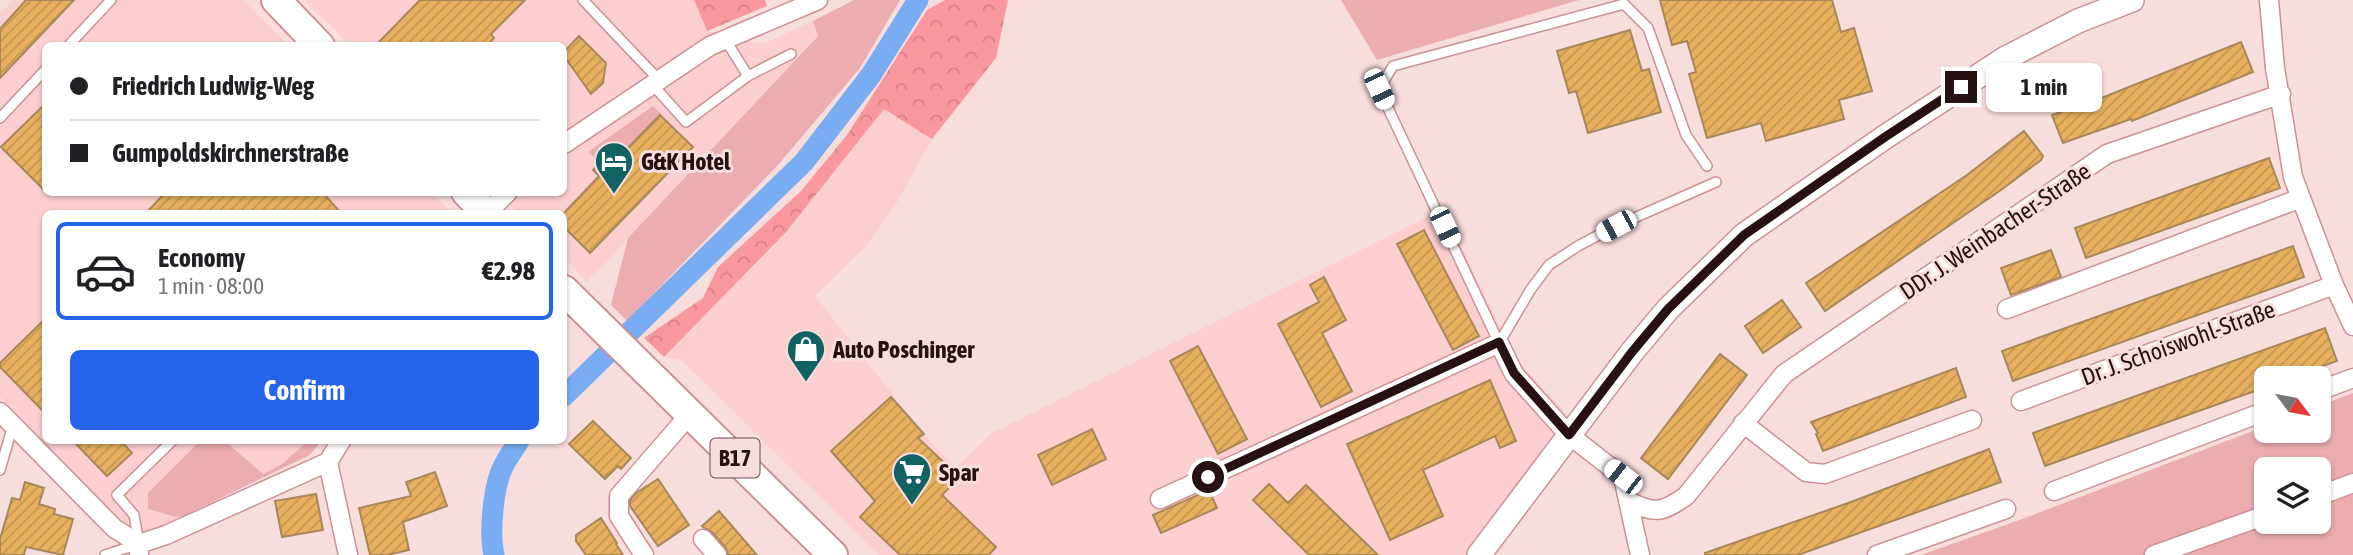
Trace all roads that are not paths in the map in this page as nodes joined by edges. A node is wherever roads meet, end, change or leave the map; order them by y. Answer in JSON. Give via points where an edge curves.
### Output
{"nodes":[{"id":1,"x":111,"y":0,"type":"edge"},
{"id":2,"x":276,"y":0,"type":"edge"},
{"id":3,"x":583,"y":0,"type":"edge"},
{"id":4,"x":818,"y":0,"type":"edge"},
{"id":5,"x":2132,"y":0,"type":"edge"},
{"id":6,"x":2269,"y":0,"type":"edge"},
{"id":7,"x":725,"y":39,"type":"junction"},
{"id":8,"x":72,"y":42,"type":"edge"},
{"id":9,"x":316,"y":42,"type":"edge"},
{"id":10,"x":791,"y":54,"type":"dead end"},
{"id":11,"x":42,"y":73,"type":"edge"},
{"id":12,"x":748,"y":76,"type":"junction"},
{"id":13,"x":656,"y":82,"type":"junction"},
{"id":14,"x":2281,"y":94,"type":"junction"},
{"id":15,"x":0,"y":118,"type":"edge"},
{"id":16,"x":567,"y":142,"type":"edge"},
{"id":17,"x":1707,"y":166,"type":"dead end"},
{"id":18,"x":1716,"y":182,"type":"dead end"},
{"id":19,"x":470,"y":196,"type":"edge"},
{"id":20,"x":504,"y":196,"type":"edge"},
{"id":21,"x":2301,"y":198,"type":"junction"},
{"id":22,"x":484,"y":210,"type":"edge"},
{"id":23,"x":490,"y":210,"type":"edge"},
{"id":24,"x":2334,"y":285,"type":"junction"},
{"id":25,"x":567,"y":293,"type":"edge"},
{"id":26,"x":2007,"y":309,"type":"dead end"},
{"id":27,"x":2353,"y":326,"type":"edge"},
{"id":28,"x":1499,"y":342,"type":"junction"},
{"id":29,"x":2353,"y":378,"type":"edge"},
{"id":30,"x":2331,"y":386,"type":"edge"},
{"id":31,"x":2021,"y":401,"type":"dead end"},
{"id":32,"x":0,"y":412,"type":"edge"},
{"id":33,"x":690,"y":414,"type":"junction"},
{"id":34,"x":2254,"y":416,"type":"edge"},
{"id":35,"x":1972,"y":420,"type":"dead end"},
{"id":36,"x":1743,"y":423,"type":"junction"},
{"id":37,"x":13,"y":425,"type":"junction"},
{"id":38,"x":1569,"y":435,"type":"junction"},
{"id":39,"x":169,"y":444,"type":"edge"},
{"id":40,"x":339,"y":444,"type":"edge"},
{"id":41,"x":328,"y":462,"type":"junction"},
{"id":42,"x":0,"y":470,"type":"edge"},
{"id":43,"x":2353,"y":483,"type":"edge"},
{"id":44,"x":2054,"y":491,"type":"dead end"},
{"id":45,"x":2331,"y":491,"type":"edge"},
{"id":46,"x":1160,"y":499,"type":"dead end"},
{"id":47,"x":1628,"y":500,"type":"junction"},
{"id":48,"x":2006,"y":509,"type":"dead end"},
{"id":49,"x":2254,"y":518,"type":"edge"},
{"id":50,"x":704,"y":539,"type":"dead end"},
{"id":51,"x":139,"y":549,"type":"edge"},
{"id":52,"x":105,"y":555,"type":"edge"},
{"id":53,"x":348,"y":555,"type":"edge"},
{"id":54,"x":644,"y":555,"type":"edge"},
{"id":55,"x":717,"y":555,"type":"edge"},
{"id":56,"x":833,"y":555,"type":"edge"},
{"id":57,"x":1479,"y":555,"type":"edge"},
{"id":58,"x":1640,"y":555,"type":"edge"},
{"id":59,"x":1877,"y":555,"type":"edge"},
{"id":60,"x":2154,"y":555,"type":"edge"}],
"edges":[{"from":1,"to":8,"type":"lane"},
{"from":2,"to":9,"type":"main road"},
{"from":3,"to":13,"type":"lane"},
{"from":4,"to":7,"type":"street"},
{"from":5,"to":38,"type":"street","via":[[2078,21],[2006,58],[1744,235],[1668,309]]},
{"from":6,"to":14,"type":"street"},
{"from":7,"to":12,"type":"lane"},
{"from":7,"to":13,"type":"street"},
{"from":10,"to":12,"type":"lane"},
{"from":11,"to":15,"type":"lane"},
{"from":12,"to":13,"type":"lane","via":[[686,122]]},
{"from":13,"to":16,"type":"street"},
{"from":14,"to":21,"type":"street","via":[[2293,177]]},
{"from":14,"to":36,"type":"street","name":"DDr. J. Weinbacher-Straße","via":[[2107,154],[1784,374]]},
{"from":17,"to":28,"type":"lane","via":[[1686,135],[1648,28],[1624,4],[1393,66],[1379,89]]},
{"from":18,"to":28,"type":"lane","via":[[1616,226],[1549,265]]},
{"from":19,"to":22,"type":"main road"},
{"from":20,"to":23,"type":"street"},
{"from":21,"to":24,"type":"street"},
{"from":21,"to":26,"type":"street"},
{"from":24,"to":27,"type":"street"},
{"from":24,"to":31,"type":"street","name":"Dr. J. Schoiswohl-Straße"},
{"from":25,"to":33,"type":"main road","number":"B17"},
{"from":28,"to":38,"type":"street","via":[[1514,373]]},
{"from":28,"to":46,"type":"street"},
{"from":29,"to":30,"type":"street"},
{"from":32,"to":37,"type":"street"},
{"from":33,"to":54,"type":"street","via":[[619,496],[619,516]]},
{"from":33,"to":56,"type":"main road","number":"B17"},
{"from":34,"to":44,"type":"street"},
{"from":35,"to":36,"type":"street","via":[[1825,474],[1806,472]]},
{"from":36,"to":47,"type":"street","name":"DDr. J. Weinbacher-Straße","via":[[1686,496],[1671,507],[1655,512]]},
{"from":37,"to":42,"type":"lane"},
{"from":37,"to":51,"type":"street"},
{"from":38,"to":47,"type":"street","via":[[1623,477]]},
{"from":38,"to":57,"type":"street"},
{"from":39,"to":51,"type":"lane","via":[[117,495],[134,515]]},
{"from":40,"to":41,"type":"street"},
{"from":41,"to":51,"type":"street"},
{"from":41,"to":53,"type":"street"},
{"from":43,"to":45,"type":"street"},
{"from":47,"to":58,"type":"street"},
{"from":48,"to":59,"type":"street"},
{"from":49,"to":60,"type":"street"},
{"from":50,"to":55,"type":"street"},
{"from":51,"to":52,"type":"lane"}]}
